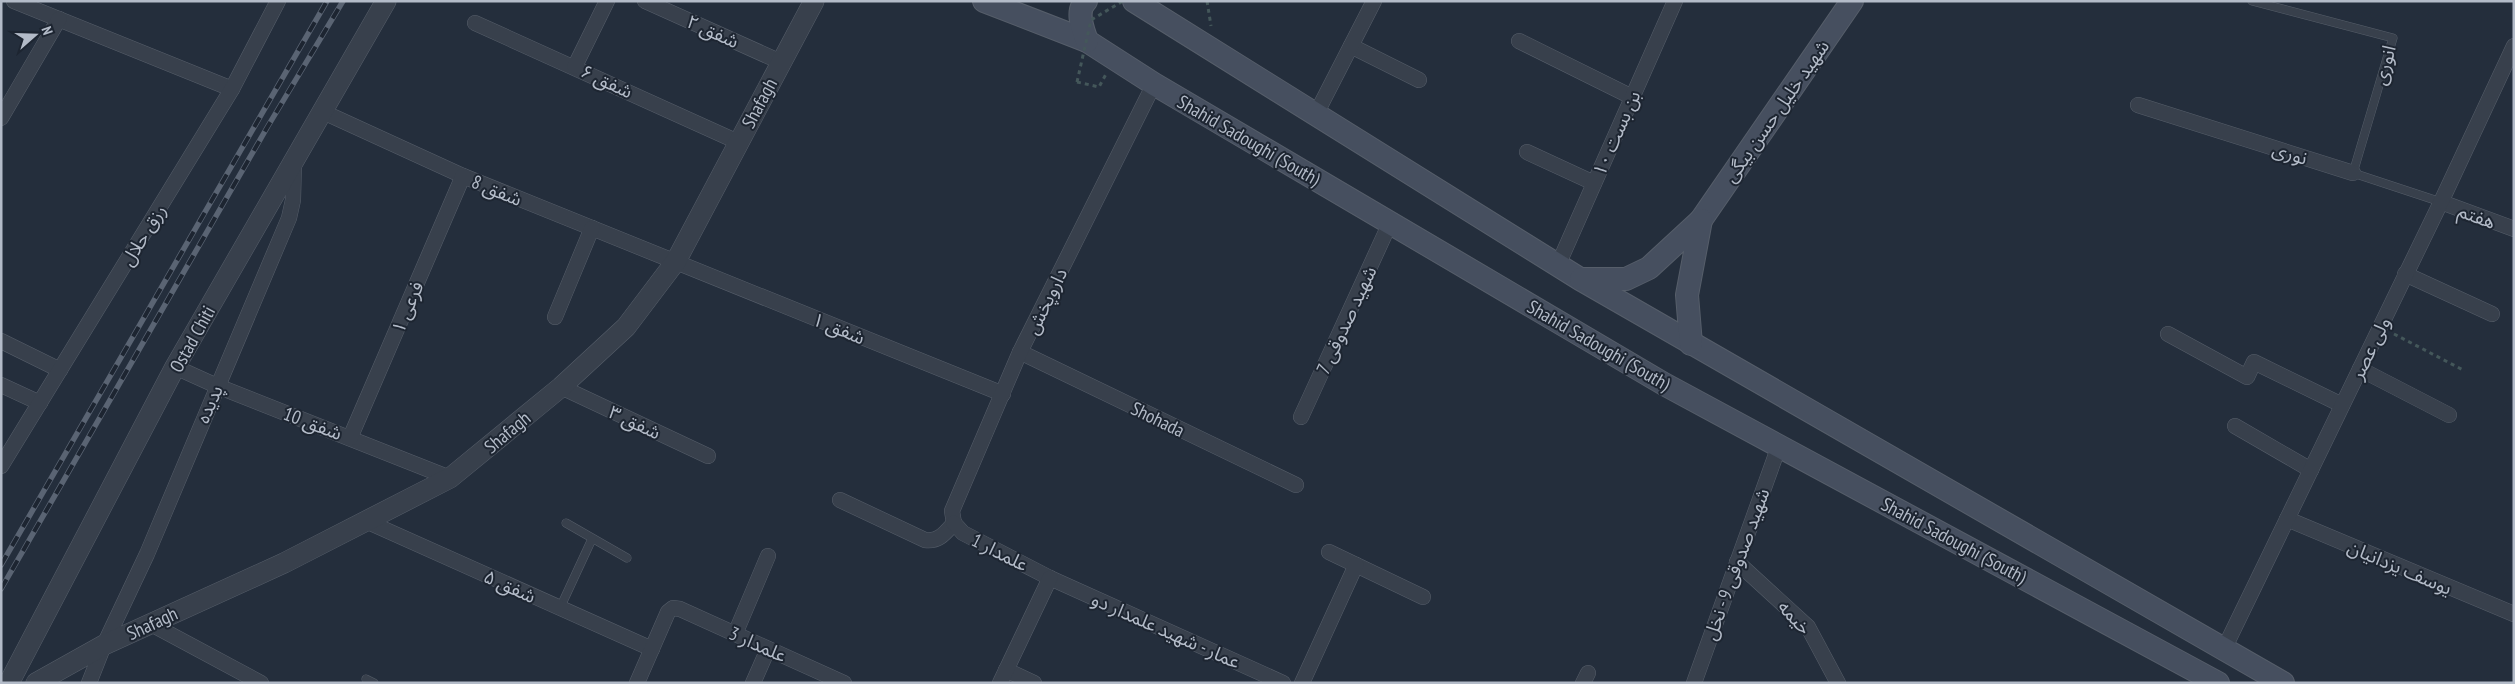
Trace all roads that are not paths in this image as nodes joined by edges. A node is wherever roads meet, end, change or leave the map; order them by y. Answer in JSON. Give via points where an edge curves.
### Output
{"nodes":[{"id":1,"x":14,"y":1,"type":"edge"},
{"id":2,"x":278,"y":1,"type":"edge"},
{"id":3,"x":386,"y":1,"type":"edge"},
{"id":4,"x":607,"y":1,"type":"edge"},
{"id":5,"x":645,"y":1,"type":"edge"},
{"id":6,"x":814,"y":1,"type":"edge"},
{"id":7,"x":984,"y":1,"type":"edge"},
{"id":8,"x":1086,"y":1,"type":"edge"},
{"id":9,"x":1134,"y":1,"type":"edge"},
{"id":10,"x":1374,"y":1,"type":"edge"},
{"id":11,"x":1675,"y":1,"type":"edge"},
{"id":12,"x":1852,"y":1,"type":"edge"},
{"id":13,"x":2252,"y":1,"type":"edge"},
{"id":14,"x":678,"y":8,"type":"edge"},
{"id":15,"x":59,"y":19,"type":"junction"},
{"id":16,"x":475,"y":22,"type":"dead end"},
{"id":17,"x":1087,"y":41,"type":"junction"},
{"id":18,"x":1519,"y":41,"type":"dead end"},
{"id":19,"x":1351,"y":46,"type":"junction"},
{"id":20,"x":2514,"y":46,"type":"edge"},
{"id":21,"x":781,"y":62,"type":"junction"},
{"id":22,"x":575,"y":66,"type":"junction"},
{"id":23,"x":1419,"y":80,"type":"dead end"},
{"id":24,"x":1154,"y":84,"type":"junction"},
{"id":25,"x":232,"y":89,"type":"junction"},
{"id":26,"x":1632,"y":97,"type":"junction"},
{"id":27,"x":2138,"y":105,"type":"dead end"},
{"id":28,"x":321,"y":111,"type":"junction"},
{"id":29,"x":1316,"y":114,"type":"junction"},
{"id":30,"x":1,"y":118,"type":"edge"},
{"id":31,"x":738,"y":142,"type":"junction"},
{"id":32,"x":1527,"y":152,"type":"dead end"},
{"id":33,"x":294,"y":158,"type":"junction"},
{"id":34,"x":2353,"y":173,"type":"junction"},
{"id":35,"x":463,"y":176,"type":"junction"},
{"id":36,"x":1594,"y":183,"type":"junction"},
{"id":37,"x":2441,"y":202,"type":"junction"},
{"id":38,"x":1701,"y":220,"type":"junction"},
{"id":39,"x":1390,"y":223,"type":"junction"},
{"id":40,"x":592,"y":228,"type":"junction"},
{"id":41,"x":2514,"y":229,"type":"edge"},
{"id":42,"x":676,"y":261,"type":"junction"},
{"id":43,"x":1558,"y":265,"type":"junction"},
{"id":44,"x":2405,"y":274,"type":"junction"},
{"id":45,"x":1580,"y":279,"type":"junction"},
{"id":46,"x":2492,"y":314,"type":"dead end"},
{"id":47,"x":556,"y":317,"type":"dead end"},
{"id":48,"x":2168,"y":334,"type":"dead end"},
{"id":49,"x":1,"y":341,"type":"edge"},
{"id":50,"x":1691,"y":344,"type":"junction"},
{"id":51,"x":1020,"y":352,"type":"junction"},
{"id":52,"x":175,"y":367,"type":"junction"},
{"id":53,"x":2360,"y":369,"type":"junction"},
{"id":54,"x":60,"y":370,"type":"junction"},
{"id":55,"x":1,"y":385,"type":"edge"},
{"id":56,"x":217,"y":386,"type":"junction"},
{"id":57,"x":561,"y":387,"type":"junction"},
{"id":58,"x":1003,"y":394,"type":"junction"},
{"id":59,"x":40,"y":403,"type":"junction"},
{"id":60,"x":2342,"y":404,"type":"junction"},
{"id":61,"x":2449,"y":415,"type":"dead end"},
{"id":62,"x":1301,"y":417,"type":"dead end"},
{"id":63,"x":2235,"y":426,"type":"dead end"},
{"id":64,"x":350,"y":438,"type":"junction"},
{"id":65,"x":1779,"y":446,"type":"junction"},
{"id":66,"x":708,"y":456,"type":"dead end"},
{"id":67,"x":1,"y":466,"type":"edge"},
{"id":68,"x":2311,"y":470,"type":"junction"},
{"id":69,"x":450,"y":478,"type":"junction"},
{"id":70,"x":1296,"y":485,"type":"dead end"},
{"id":71,"x":840,"y":500,"type":"dead end"},
{"id":72,"x":2287,"y":519,"type":"junction"},
{"id":73,"x":368,"y":522,"type":"junction"},
{"id":74,"x":566,"y":523,"type":"dead end"},
{"id":75,"x":954,"y":523,"type":"junction"},
{"id":76,"x":592,"y":538,"type":"junction"},
{"id":77,"x":1329,"y":552,"type":"dead end"},
{"id":78,"x":768,"y":556,"type":"dead end"},
{"id":79,"x":627,"y":558,"type":"dead end"},
{"id":80,"x":1737,"y":562,"type":"junction"},
{"id":81,"x":1356,"y":565,"type":"junction"},
{"id":82,"x":1050,"y":578,"type":"junction"},
{"id":83,"x":1423,"y":597,"type":"dead end"},
{"id":84,"x":560,"y":608,"type":"junction"},
{"id":85,"x":2514,"y":614,"type":"edge"},
{"id":86,"x":151,"y":624,"type":"junction"},
{"id":87,"x":735,"y":634,"type":"junction"},
{"id":88,"x":104,"y":646,"type":"junction"},
{"id":89,"x":652,"y":649,"type":"junction"},
{"id":90,"x":768,"y":649,"type":"junction"},
{"id":91,"x":2224,"y":649,"type":"junction"},
{"id":92,"x":1003,"y":676,"type":"edge"},
{"id":93,"x":366,"y":679,"type":"dead end"},
{"id":94,"x":9,"y":683,"type":"edge"},
{"id":95,"x":36,"y":683,"type":"edge"},
{"id":96,"x":89,"y":683,"type":"edge"},
{"id":97,"x":261,"y":683,"type":"edge"},
{"id":98,"x":374,"y":683,"type":"edge"},
{"id":99,"x":636,"y":683,"type":"edge"},
{"id":100,"x":753,"y":683,"type":"edge"},
{"id":101,"x":844,"y":683,"type":"edge"},
{"id":102,"x":1034,"y":683,"type":"edge"},
{"id":103,"x":1283,"y":683,"type":"edge"},
{"id":104,"x":1302,"y":683,"type":"edge"},
{"id":105,"x":1694,"y":683,"type":"edge"},
{"id":106,"x":1838,"y":683,"type":"edge"},
{"id":107,"x":2218,"y":683,"type":"edge"},
{"id":108,"x":2283,"y":683,"type":"edge"}],
"edges":[{"from":1,"to":15,"type":"street"},
{"from":2,"to":25,"type":"street","name":"رزق حلال"},
{"from":3,"to":28,"type":"street","name":"Ostad Chiti"},
{"from":4,"to":22,"type":"street"},
{"from":5,"to":14,"type":"street","name":"شفق ۲"},
{"from":6,"to":21,"type":"street","name":"Shafagh"},
{"from":7,"to":17,"type":"main road","name":"Shahid Sadoughi (South)"},
{"from":8,"to":17,"type":"main road","via":[[1080,17]]},
{"from":9,"to":29,"type":"main road","name":"Shahid Sadoughi (South)"},
{"from":10,"to":19,"type":"street"},
{"from":11,"to":26,"type":"street","name":"بن بست ۱۰"},
{"from":12,"to":38,"type":"main road","name":"شهید خلیل حسن بیگی"},
{"from":13,"to":34,"type":"lane","name":"انوری","via":[[2393,38]]},
{"from":14,"to":21,"type":"street","name":"شفق ۲"},
{"from":15,"to":25,"type":"street"},
{"from":15,"to":30,"type":"street"},
{"from":16,"to":22,"type":"street","name":"شفق ۶"},
{"from":17,"to":24,"type":"main road","name":"Shahid Sadoughi (South)"},
{"from":18,"to":26,"type":"street"},
{"from":19,"to":23,"type":"street"},
{"from":19,"to":29,"type":"street"},
{"from":20,"to":37,"type":"street","name":"ولی عصر"},
{"from":21,"to":31,"type":"street","name":"Shafagh"},
{"from":22,"to":31,"type":"street","name":"شفق ۶"},
{"from":24,"to":39,"type":"main road","name":"Shahid Sadoughi (South)"},
{"from":24,"to":51,"type":"street","name":"داروپخش"},
{"from":25,"to":54,"type":"street","name":"رزق حلال"},
{"from":26,"to":36,"type":"street","name":"بن بست ۱۰"},
{"from":27,"to":34,"type":"street","name":"نوری"},
{"from":28,"to":33,"type":"street","name":"Ostad Chiti"},
{"from":28,"to":35,"type":"street","name":"شفق 8"},
{"from":29,"to":43,"type":"main road","name":"Shahid Sadoughi (South)"},
{"from":31,"to":42,"type":"street","name":"Shafagh"},
{"from":32,"to":36,"type":"street"},
{"from":33,"to":52,"type":"street","name":"Ostad Chiti"},
{"from":33,"to":56,"type":"street","name":"پدیده","via":[[289,218]]},
{"from":34,"to":37,"type":"lane","name":"نوری"},
{"from":35,"to":40,"type":"street","name":"شفق 8"},
{"from":35,"to":64,"type":"street","name":"فرعی ۱"},
{"from":36,"to":43,"type":"street","name":"بن بست ۱۰"},
{"from":37,"to":41,"type":"street","name":"هفتم"},
{"from":37,"to":44,"type":"street","name":"ولی عصر"},
{"from":38,"to":45,"type":"main road","via":[[1649,268],[1626,279]]},
{"from":38,"to":50,"type":"main road","via":[[1687,295]]},
{"from":39,"to":62,"type":"street","name":"شهید صدوقی 7"},
{"from":39,"to":65,"type":"main road","name":"Shahid Sadoughi (South)","via":[[1664,384]]},
{"from":40,"to":42,"type":"street","name":"شفق 8"},
{"from":40,"to":47,"type":"street"},
{"from":42,"to":57,"type":"street","name":"Shafagh","via":[[626,327]]},
{"from":42,"to":58,"type":"street","name":"شفق ۱"},
{"from":43,"to":45,"type":"main road","name":"Shahid Sadoughi (South)"},
{"from":44,"to":46,"type":"street"},
{"from":44,"to":53,"type":"street","name":"ولی عصر"},
{"from":45,"to":50,"type":"main road","name":"Shahid Sadoughi (South)"},
{"from":48,"to":60,"type":"street","via":[[2247,376],[2254,362]]},
{"from":49,"to":54,"type":"street"},
{"from":50,"to":91,"type":"main road","name":"Shahid Sadoughi (South)"},
{"from":51,"to":58,"type":"street","name":"داروپخش"},
{"from":51,"to":70,"type":"street","name":"Shohada"},
{"from":52,"to":56,"type":"street","name":"شفق 10"},
{"from":52,"to":94,"type":"street","name":"Ostad Chiti"},
{"from":53,"to":60,"type":"street","name":"ولی عصر"},
{"from":53,"to":61,"type":"street"},
{"from":54,"to":59,"type":"street","name":"رزق حلال"},
{"from":55,"to":59,"type":"street"},
{"from":56,"to":64,"type":"street","name":"شفق 10"},
{"from":56,"to":88,"type":"street","name":"پدیده"},
{"from":57,"to":66,"type":"street","name":"شفق ۳"},
{"from":57,"to":69,"type":"street","name":"Shafagh"},
{"from":58,"to":75,"type":"street","name":"داروپخش","via":[[952,511]]},
{"from":59,"to":67,"type":"street","name":"رزق حلال"},
{"from":60,"to":68,"type":"street","name":"ولی عصر"},
{"from":63,"to":68,"type":"street"},
{"from":64,"to":69,"type":"street","name":"شفق 10"},
{"from":65,"to":80,"type":"street","name":"شهید صدوقی 9 - نخل"},
{"from":65,"to":107,"type":"main road","name":"Shahid Sadoughi (South)"},
{"from":68,"to":72,"type":"street","name":"ولی عصر"},
{"from":69,"to":73,"type":"street","name":"Shafagh"},
{"from":71,"to":75,"type":"street","via":[[925,540],[940,538]]},
{"from":72,"to":85,"type":"street","name":"یوسف یزدانیان"},
{"from":72,"to":91,"type":"street","name":"ولی عصر"},
{"from":73,"to":84,"type":"street","name":"شفق ۵"},
{"from":73,"to":86,"type":"street","name":"Shafagh"},
{"from":74,"to":76,"type":"lane"},
{"from":75,"to":82,"type":"street","name":"علمدار 1","via":[[963,533]]},
{"from":76,"to":79,"type":"lane"},
{"from":76,"to":84,"type":"lane"},
{"from":77,"to":81,"type":"street"},
{"from":78,"to":87,"type":"street"},
{"from":80,"to":105,"type":"street","name":"شهید صدوقی 9 - نخل"},
{"from":80,"to":106,"type":"street","name":"خیمه","via":[[1808,627]]},
{"from":81,"to":83,"type":"street"},
{"from":81,"to":104,"type":"street"},
{"from":82,"to":92,"type":"street"},
{"from":82,"to":103,"type":"street","name":"عمار - شهید علمدار دو"},
{"from":84,"to":89,"type":"street","name":"شفق ۵"},
{"from":86,"to":88,"type":"street","name":"Shafagh"},
{"from":86,"to":97,"type":"street"},
{"from":87,"to":89,"type":"street","name":"علمدار 3","via":[[673,608],[668,612]]},
{"from":87,"to":90,"type":"street","name":"علمدار 3"},
{"from":88,"to":95,"type":"street","name":"Shafagh"},
{"from":88,"to":96,"type":"street","name":"پدیده"},
{"from":89,"to":99,"type":"street"},
{"from":90,"to":100,"type":"street"},
{"from":90,"to":101,"type":"street","name":"علمدار 3"},
{"from":91,"to":108,"type":"main road","name":"Shahid Sadoughi (South)"},
{"from":92,"to":102,"type":"street"},
{"from":93,"to":98,"type":"lane"}]}
